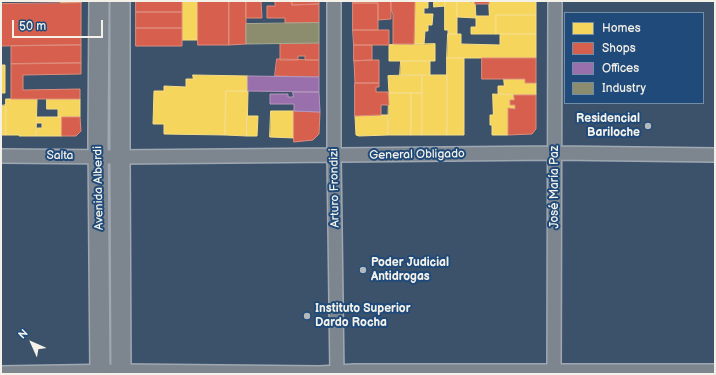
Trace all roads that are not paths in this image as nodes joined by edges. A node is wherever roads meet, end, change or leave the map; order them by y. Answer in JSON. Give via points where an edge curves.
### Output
{"nodes":[{"id":1,"x":99,"y":1,"type":"edge"},
{"id":2,"x":120,"y":1,"type":"edge"},
{"id":3,"x":334,"y":1,"type":"edge"},
{"id":4,"x":556,"y":1,"type":"edge"},
{"id":5,"x":556,"y":153,"type":"junction"},
{"id":6,"x":334,"y":155,"type":"junction"},
{"id":7,"x":715,"y":155,"type":"edge"},
{"id":8,"x":1,"y":156,"type":"edge"},
{"id":9,"x":98,"y":157,"type":"junction"},
{"id":10,"x":120,"y":157,"type":"junction"},
{"id":11,"x":715,"y":371,"type":"edge"},
{"id":12,"x":554,"y":372,"type":"edge"},
{"id":13,"x":1,"y":373,"type":"edge"},
{"id":14,"x":100,"y":373,"type":"edge"},
{"id":15,"x":121,"y":373,"type":"edge"},
{"id":16,"x":337,"y":373,"type":"edge"}],
"edges":[{"from":1,"to":9,"type":"main road","name":"Avenida Alberdi"},
{"from":2,"to":10,"type":"main road","name":"Avenida Alberdi"},
{"from":3,"to":6,"type":"street","name":"Arturo Frondizi"},
{"from":4,"to":5,"type":"street","name":"José María Paz"},
{"from":5,"to":6,"type":"street","name":"General Obligado"},
{"from":5,"to":7,"type":"street","name":"General Obligado"},
{"from":5,"to":12,"type":"street","name":"José María Paz"},
{"from":6,"to":10,"type":"street","name":"General Obligado"},
{"from":6,"to":16,"type":"street","name":"Arturo Frondizi"},
{"from":8,"to":9,"type":"street","name":"Salta"},
{"from":9,"to":10,"type":"street","name":"Salta"},
{"from":9,"to":14,"type":"main road","name":"Avenida Alberdi"},
{"from":10,"to":15,"type":"main road","name":"Avenida Alberdi"},
{"from":11,"to":12,"type":"street"},
{"from":12,"to":16,"type":"street"},
{"from":13,"to":14,"type":"street"},
{"from":14,"to":15,"type":"street"},
{"from":15,"to":16,"type":"street"}]}
